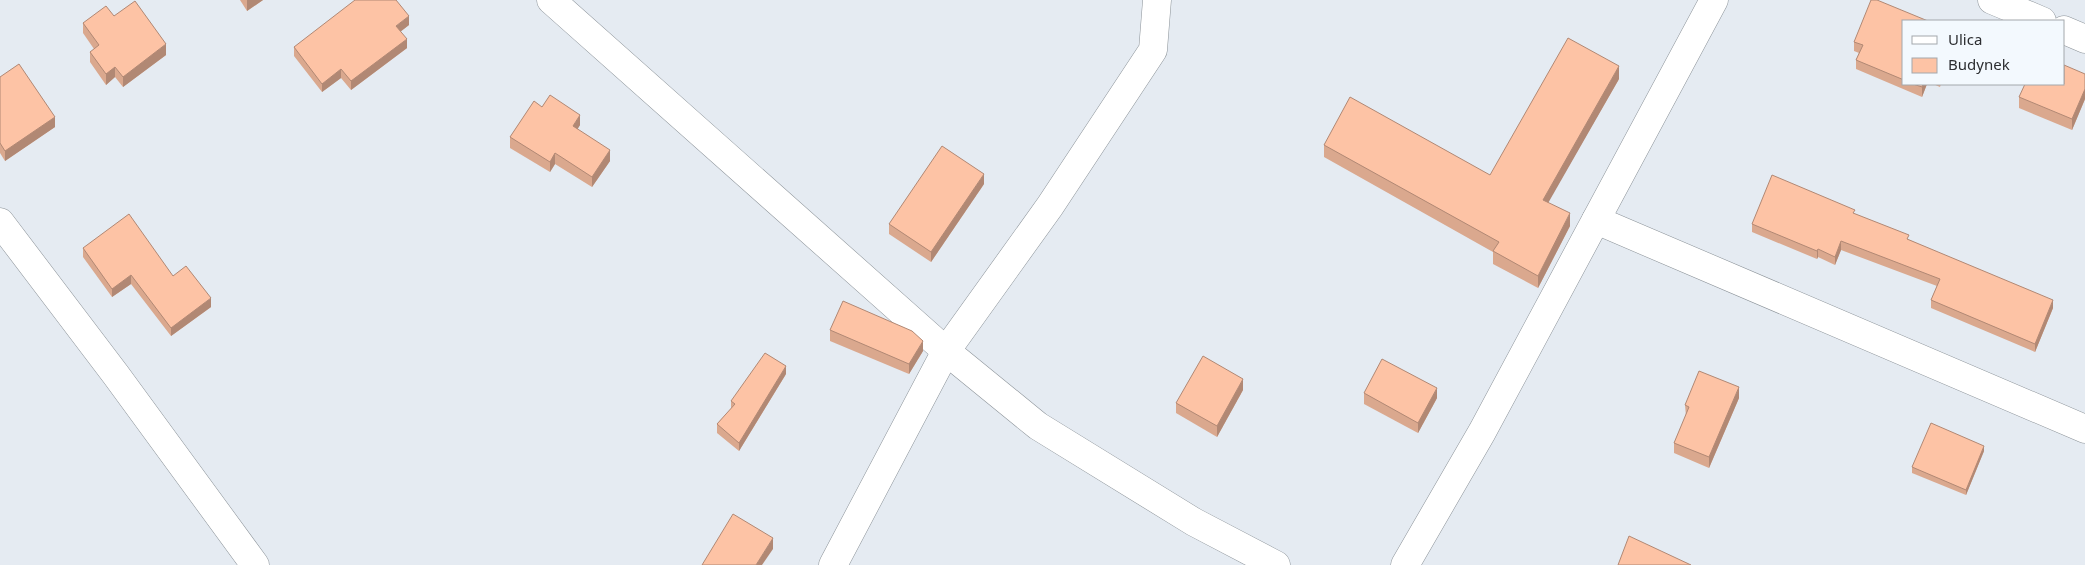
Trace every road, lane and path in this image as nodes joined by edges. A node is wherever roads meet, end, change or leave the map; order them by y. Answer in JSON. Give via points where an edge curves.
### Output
{"nodes":[{"id":1,"x":551,"y":0,"type":"edge"},
{"id":2,"x":1157,"y":0,"type":"edge"},
{"id":3,"x":1714,"y":0,"type":"edge"},
{"id":4,"x":1992,"y":0,"type":"edge"},
{"id":5,"x":2040,"y":20,"type":"edge"},
{"id":6,"x":2065,"y":30,"type":"edge"},
{"id":7,"x":2085,"y":39,"type":"edge"},
{"id":8,"x":1596,"y":220,"type":"junction"},
{"id":9,"x":0,"y":222,"type":"edge"},
{"id":10,"x":946,"y":351,"type":"junction"},
{"id":11,"x":2085,"y":429,"type":"edge"},
{"id":12,"x":255,"y":565,"type":"edge"},
{"id":13,"x":834,"y":565,"type":"edge"},
{"id":14,"x":1276,"y":565,"type":"edge"},
{"id":15,"x":1405,"y":565,"type":"edge"}],
"edges":[{"from":1,"to":10,"type":"street"},
{"from":2,"to":10,"type":"street","via":[[1153,50],[1050,206]]},
{"from":3,"to":8,"type":"street"},
{"from":4,"to":5,"type":"street"},
{"from":6,"to":7,"type":"street"},
{"from":8,"to":11,"type":"street"},
{"from":8,"to":15,"type":"street","via":[[1482,432]]},
{"from":9,"to":12,"type":"street"},
{"from":10,"to":13,"type":"street"},
{"from":10,"to":14,"type":"street","via":[[1038,426],[1194,522]]}]}
